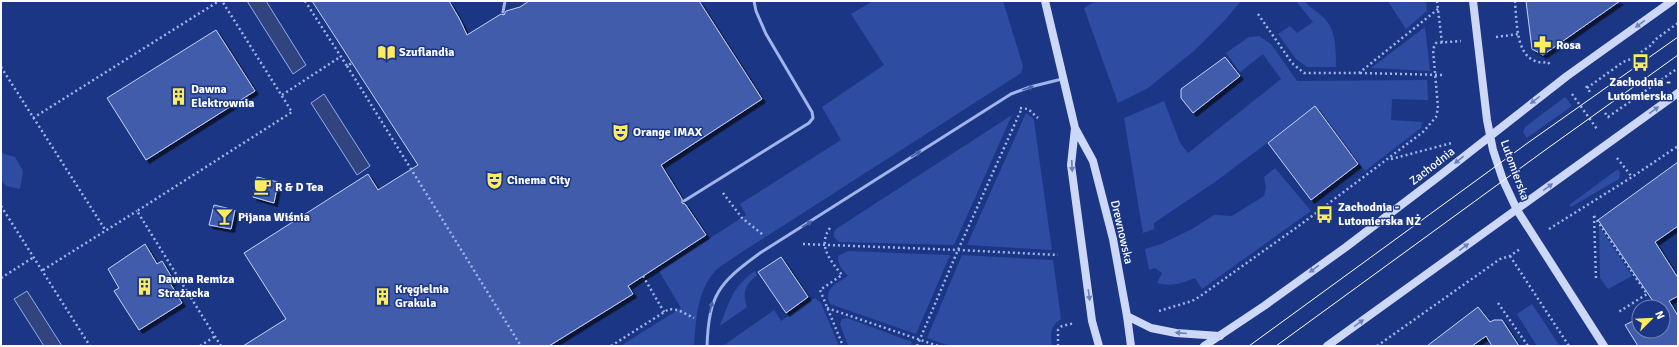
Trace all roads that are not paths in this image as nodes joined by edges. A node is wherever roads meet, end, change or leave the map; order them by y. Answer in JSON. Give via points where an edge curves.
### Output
{"nodes":[{"id":1,"x":505,"y":1,"type":"edge"},
{"id":2,"x":754,"y":1,"type":"edge"},
{"id":3,"x":1045,"y":1,"type":"edge"},
{"id":4,"x":1473,"y":1,"type":"edge"},
{"id":5,"x":1672,"y":1,"type":"edge"},
{"id":6,"x":503,"y":12,"type":"dead end"},
{"id":7,"x":1064,"y":78,"type":"junction"},
{"id":8,"x":1678,"y":93,"type":"edge"},
{"id":9,"x":1075,"y":128,"type":"junction"},
{"id":10,"x":1490,"y":136,"type":"junction"},
{"id":11,"x":684,"y":201,"type":"dead end"},
{"id":12,"x":1517,"y":210,"type":"junction"},
{"id":13,"x":1127,"y":316,"type":"junction"},
{"id":14,"x":1220,"y":336,"type":"junction"},
{"id":15,"x":707,"y":346,"type":"edge"},
{"id":16,"x":1099,"y":346,"type":"edge"},
{"id":17,"x":1131,"y":346,"type":"edge"},
{"id":18,"x":1204,"y":346,"type":"edge"},
{"id":19,"x":1327,"y":346,"type":"edge"},
{"id":20,"x":1604,"y":346,"type":"edge"}],
"edges":[{"from":1,"to":6,"type":"lane"},
{"from":2,"to":11,"type":"lane","via":[[766,34],[812,112],[813,118]]},
{"from":3,"to":7,"type":"main road","name":"Drewnowska"},
{"from":4,"to":10,"type":"main road","name":"Lutomierska"},
{"from":5,"to":10,"type":"main road","name":"Zachodnia","one_way":true,"via":[[1567,76]]},
{"from":7,"to":9,"type":"main road","name":"Drewnowska"},
{"from":15,"to":7,"type":"lane","one_way":true,"via":[[711,306],[715,296],[734,273],[777,242],[1011,94]]},
{"from":12,"to":8,"type":"main road","one_way":true},
{"from":9,"to":13,"type":"main road","name":"Drewnowska","via":[[1093,160],[1113,239]]},
{"from":9,"to":16,"type":"main road","name":"Drewnowska","one_way":true,"via":[[1071,165],[1092,321]]},
{"from":10,"to":12,"type":"main road","name":"Lutomierska","via":[[1503,180]]},
{"from":10,"to":14,"type":"main road","name":"Zachodnia","one_way":true,"via":[[1346,247]]},
{"from":19,"to":12,"type":"main road","one_way":true},
{"from":12,"to":20,"type":"main road","name":"Lutomierska"},
{"from":14,"to":13,"type":"main road","one_way":true,"via":[[1176,333],[1151,328]]},
{"from":13,"to":17,"type":"main road","name":"Drewnowska"},
{"from":14,"to":18,"type":"main road","name":"Zachodnia"}]}
